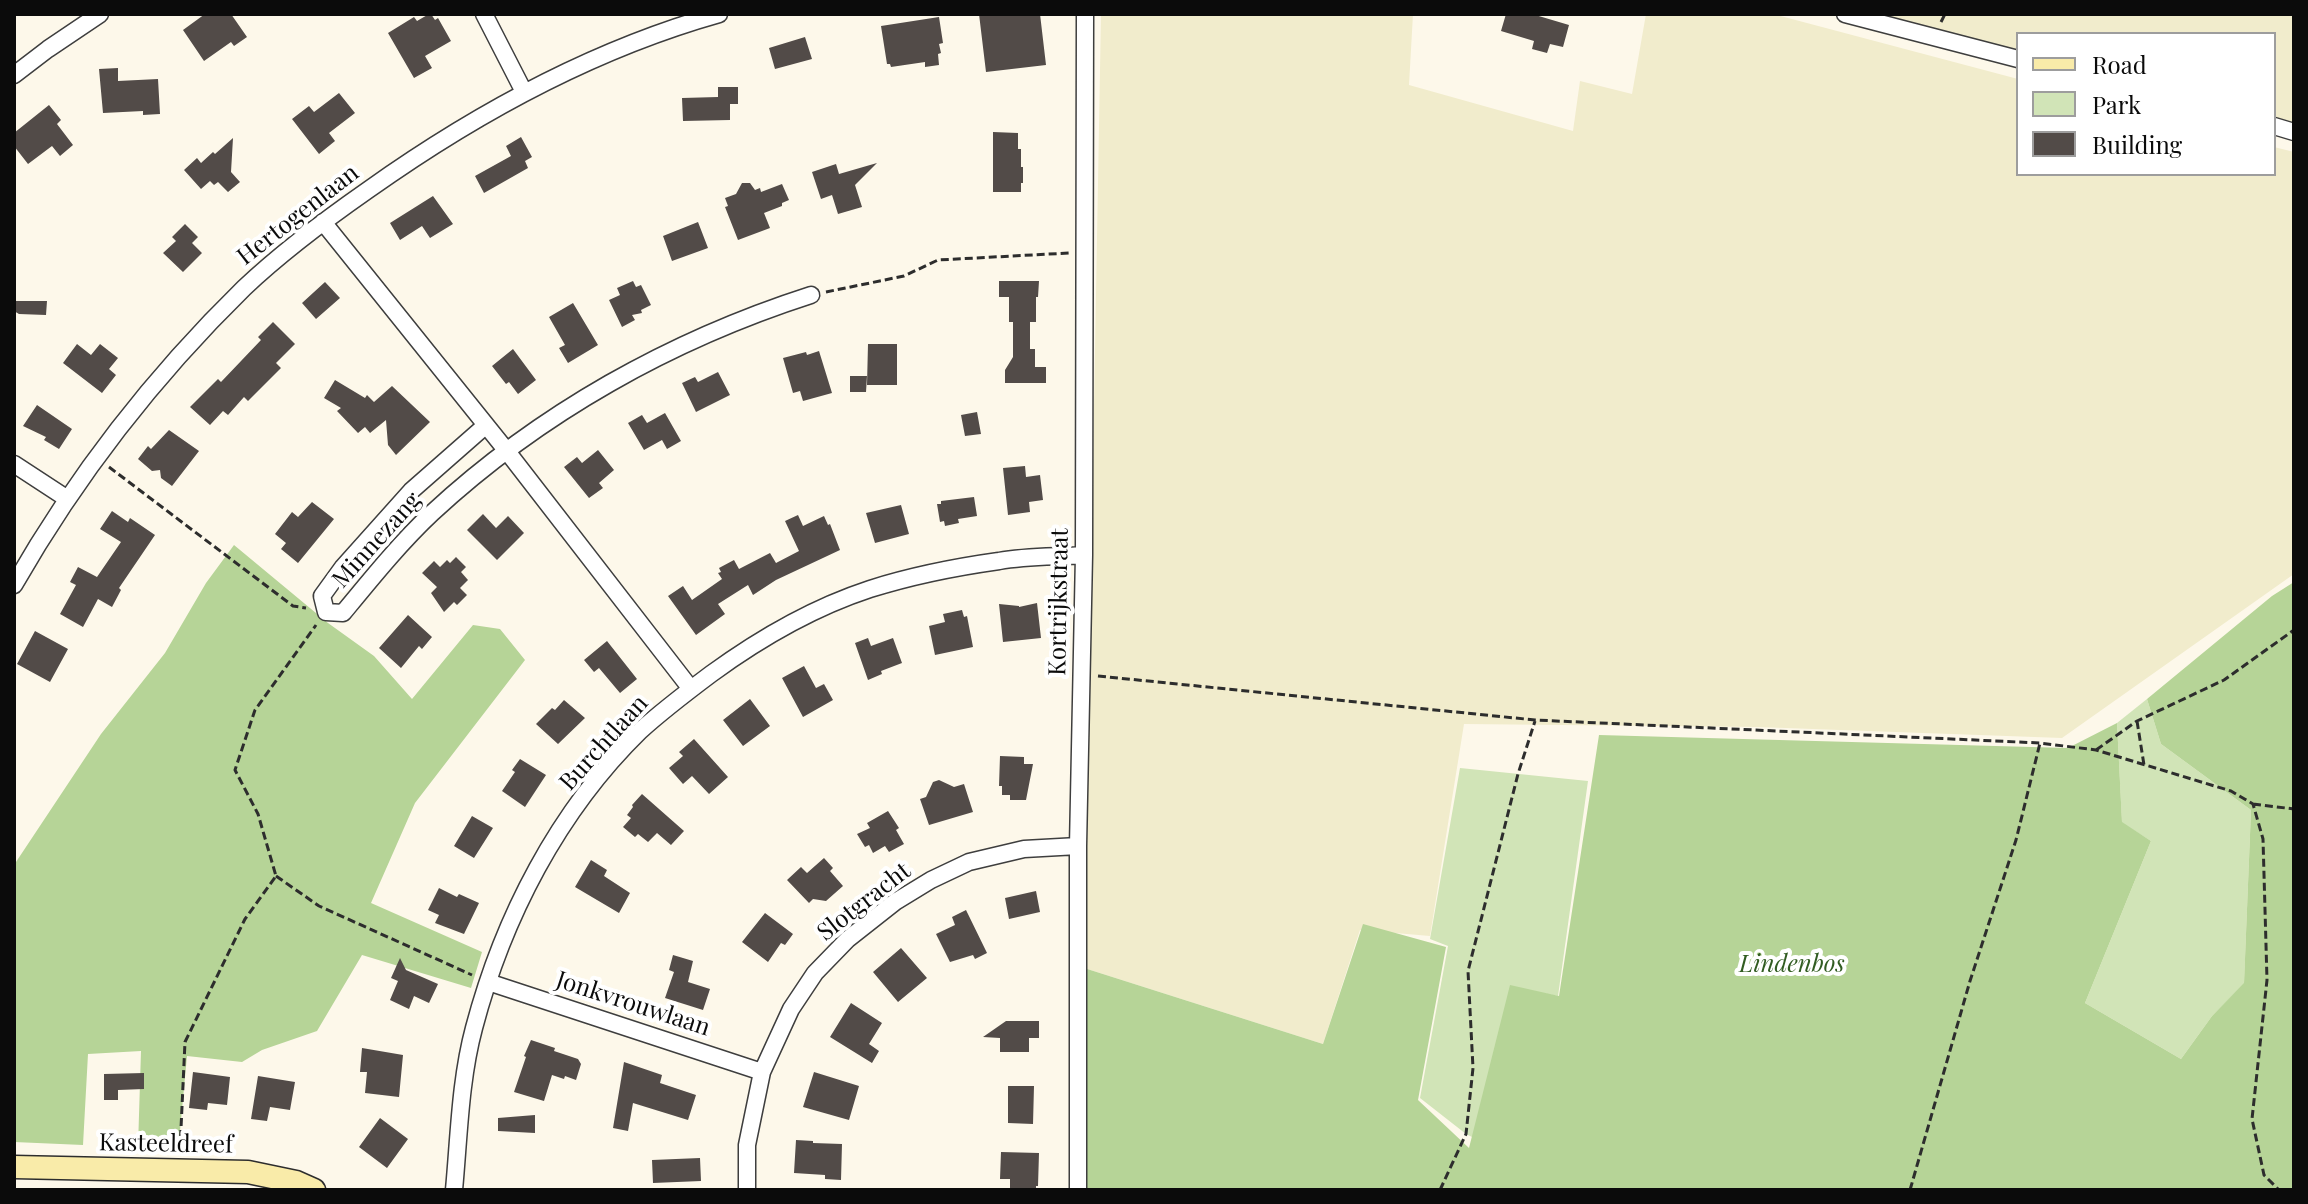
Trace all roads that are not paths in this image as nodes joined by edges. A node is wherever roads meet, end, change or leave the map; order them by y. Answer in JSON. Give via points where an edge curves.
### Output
{"nodes":[{"id":1,"x":100,"y":14,"type":"edge"},
{"id":2,"x":484,"y":14,"type":"edge"},
{"id":3,"x":719,"y":14,"type":"edge"},
{"id":4,"x":1085,"y":14,"type":"edge"},
{"id":5,"x":1845,"y":14,"type":"edge"},
{"id":6,"x":2016,"y":58,"type":"edge"},
{"id":7,"x":14,"y":75,"type":"edge"},
{"id":8,"x":524,"y":92,"type":"junction"},
{"id":9,"x":323,"y":222,"type":"junction"},
{"id":10,"x":811,"y":295,"type":"road end"},
{"id":11,"x":485,"y":426,"type":"junction"},
{"id":12,"x":506,"y":450,"type":"junction"},
{"id":13,"x":14,"y":464,"type":"edge"},
{"id":14,"x":66,"y":498,"type":"junction"},
{"id":15,"x":1084,"y":555,"type":"junction"},
{"id":16,"x":14,"y":585,"type":"edge"},
{"id":17,"x":691,"y":689,"type":"junction"},
{"id":18,"x":1078,"y":846,"type":"junction"},
{"id":19,"x":488,"y":982,"type":"junction"},
{"id":20,"x":762,"y":1072,"type":"junction"},
{"id":21,"x":14,"y":1167,"type":"edge"},
{"id":22,"x":314,"y":1190,"type":"edge"},
{"id":23,"x":454,"y":1190,"type":"edge"},
{"id":24,"x":747,"y":1190,"type":"edge"},
{"id":25,"x":1078,"y":1190,"type":"edge"}],
"edges":[{"from":1,"to":7,"type":"street"},
{"from":2,"to":8,"type":"street"},
{"from":3,"to":8,"type":"street","name":"Hertogenlaan","via":[[594,59]]},
{"from":4,"to":15,"type":"street","name":"Kortrijkstraat"},
{"from":5,"to":6,"type":"street"},
{"from":8,"to":9,"type":"street","name":"Hertogenlaan","via":[[427,148]]},
{"from":9,"to":11,"type":"street"},
{"from":9,"to":14,"type":"street","name":"Hertogenlaan","via":[[246,287],[189,345]]},
{"from":10,"to":12,"type":"street","name":"Minnezang","via":[[700,336],[636,368]]},
{"from":11,"to":12,"type":"street"},
{"from":11,"to":12,"type":"street","name":"Minnezang","via":[[411,491],[343,567],[322,596],[326,612],[343,613],[430,514]]},
{"from":12,"to":17,"type":"street"},
{"from":13,"to":14,"type":"street"},
{"from":14,"to":16,"type":"street","name":"Hertogenlaan"},
{"from":15,"to":17,"type":"street","name":"Burchtlaan","via":[[1002,560],[868,590],[749,646]]},
{"from":15,"to":18,"type":"street","name":"Kortrijkstraat"},
{"from":17,"to":19,"type":"street","name":"Burchtlaan","via":[[595,782],[550,846],[514,912]]},
{"from":18,"to":20,"type":"street","name":"Slotgracht","via":[[1024,849],[969,862],[895,902],[815,973],[791,1009]]},
{"from":18,"to":25,"type":"street","name":"Kortrijkstraat"},
{"from":19,"to":20,"type":"street","name":"Jonkvrouwlaan"},
{"from":19,"to":23,"type":"street","name":"Burchtlaan","via":[[473,1031]]},
{"from":20,"to":24,"type":"street","name":"Slotgracht","via":[[747,1145]]},
{"from":21,"to":22,"type":"street","name":"Kasteeldreef","via":[[248,1172]]}]}
